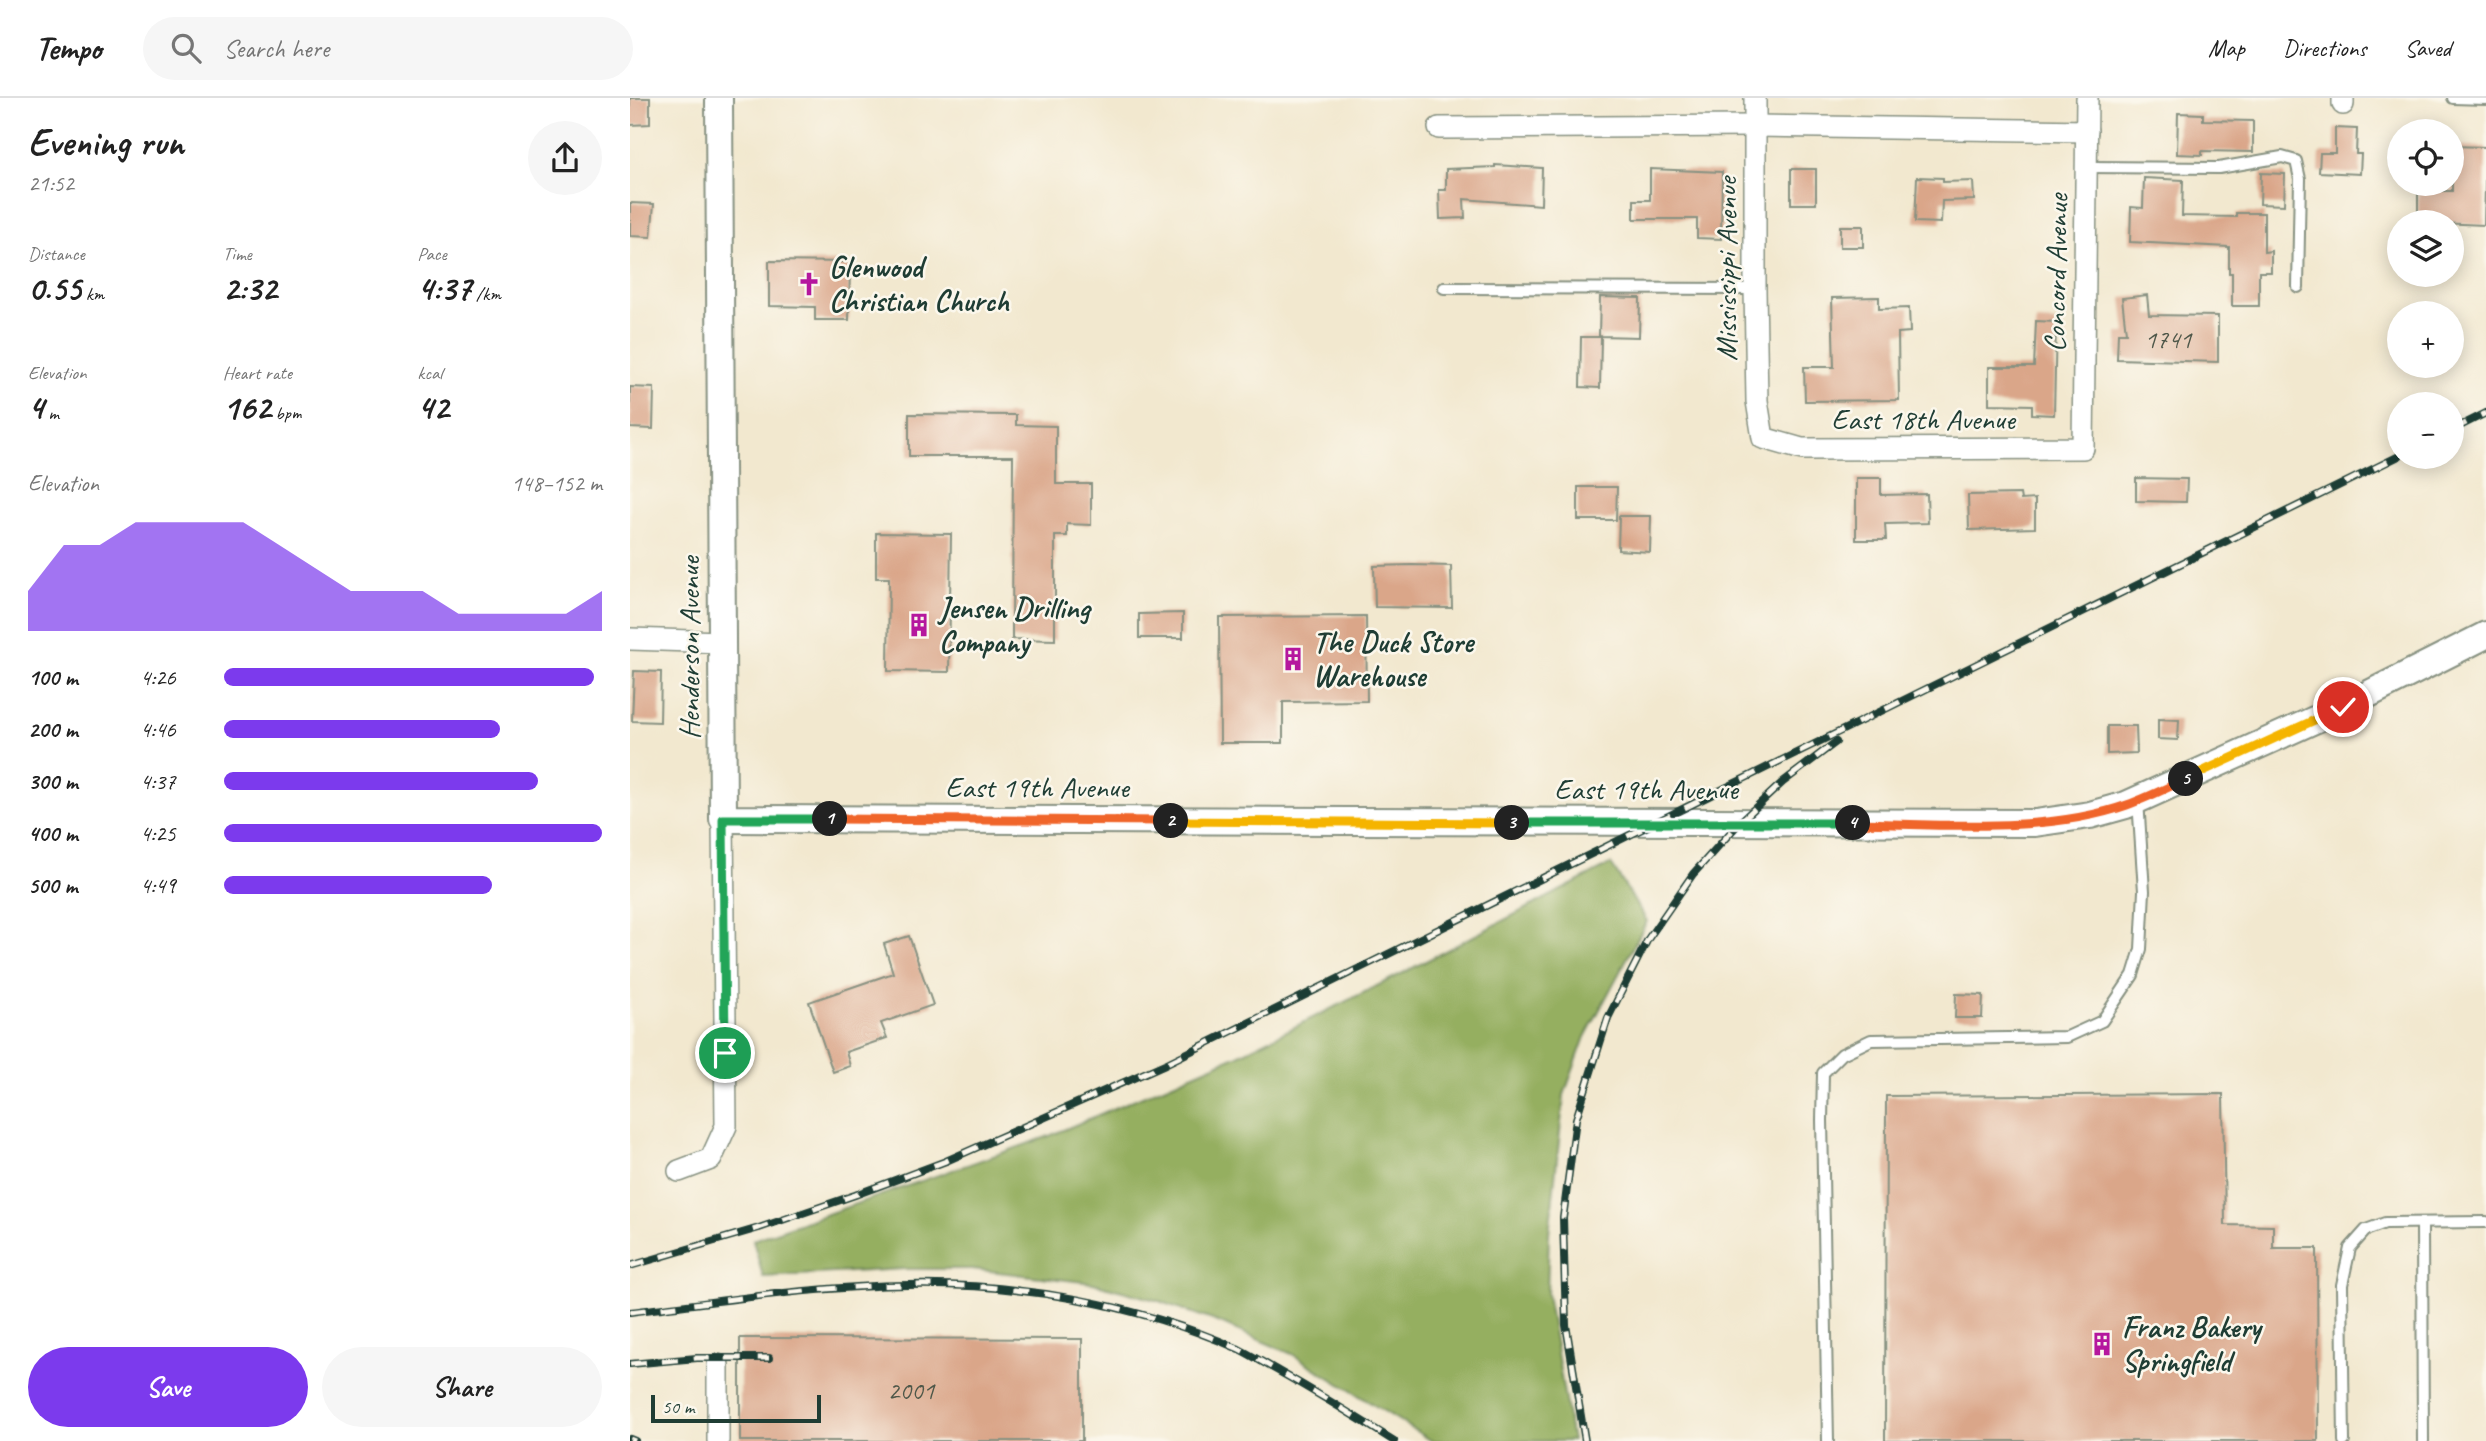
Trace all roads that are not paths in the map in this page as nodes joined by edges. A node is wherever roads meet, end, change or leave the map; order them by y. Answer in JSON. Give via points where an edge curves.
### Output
{"nodes":[{"id":1,"x":719,"y":98,"type":"edge"},
{"id":2,"x":1755,"y":98,"type":"edge"},
{"id":3,"x":2087,"y":98,"type":"edge"},
{"id":4,"x":2453,"y":98,"type":"edge"},
{"id":5,"x":2486,"y":99,"type":"edge"},
{"id":6,"x":1755,"y":126,"type":"junction"},
{"id":7,"x":1439,"y":128,"type":"dead end"},
{"id":8,"x":2087,"y":131,"type":"junction"},
{"id":9,"x":2087,"y":167,"type":"junction"},
{"id":10,"x":2298,"y":287,"type":"dead end"},
{"id":11,"x":1444,"y":288,"type":"dead end"},
{"id":12,"x":1755,"y":289,"type":"junction"},
{"id":13,"x":1763,"y":438,"type":"joint"},
{"id":14,"x":2083,"y":448,"type":"joint"},
{"id":15,"x":2486,"y":635,"type":"edge"},
{"id":16,"x":630,"y":639,"type":"edge"},
{"id":17,"x":722,"y":642,"type":"junction"},
{"id":18,"x":2138,"y":800,"type":"junction"},
{"id":19,"x":723,"y":819,"type":"junction"},
{"id":20,"x":679,"y":1171,"type":"dead end"},
{"id":21,"x":2486,"y":1222,"type":"edge"},
{"id":22,"x":2422,"y":1223,"type":"junction"},
{"id":23,"x":718,"y":1365,"type":"dead end"},
{"id":24,"x":718,"y":1441,"type":"edge"},
{"id":25,"x":1828,"y":1441,"type":"edge"},
{"id":26,"x":2344,"y":1441,"type":"edge"},
{"id":27,"x":2423,"y":1441,"type":"edge"}],
"edges":[{"from":1,"to":17,"type":"street","name":"Henderson Avenue"},
{"from":2,"to":6,"type":"street","name":"Mississippi Avenue"},
{"from":3,"to":8,"type":"street","name":"Concord Avenue"},
{"from":4,"to":5,"type":"lane"},
{"from":6,"to":7,"type":"street"},
{"from":6,"to":8,"type":"street"},
{"from":6,"to":12,"type":"street","name":"Mississippi Avenue"},
{"from":8,"to":9,"type":"street","name":"Concord Avenue"},
{"from":9,"to":10,"type":"lane","via":[[2219,168],[2282,157],[2296,161],[2301,179]]},
{"from":9,"to":14,"type":"street","name":"Concord Avenue"},
{"from":11,"to":12,"type":"lane"},
{"from":12,"to":13,"type":"street","name":"Mississippi Avenue","via":[[1757,401]]},
{"from":13,"to":14,"type":"street","name":"East 18th Avenue","via":[[1802,449]]},
{"from":15,"to":18,"type":"street","name":"East 19th Avenue","via":[[2343,707]]},
{"from":16,"to":17,"type":"street"},
{"from":17,"to":19,"type":"street","name":"Henderson Avenue"},
{"from":18,"to":19,"type":"street","name":"East 19th Avenue","via":[[2090,815],[1989,824]]},
{"from":18,"to":25,"type":"lane","via":[[2144,891],[2141,949],[2133,975],[2102,1021],[2067,1037],[1871,1040],[1842,1054],[1823,1073]]},
{"from":19,"to":20,"type":"street","name":"Henderson Avenue","via":[[726,1126],[711,1158]]},
{"from":21,"to":22,"type":"lane"},
{"from":22,"to":26,"type":"lane","via":[[2385,1223],[2366,1230],[2350,1248],[2342,1285]]},
{"from":22,"to":27,"type":"lane"},
{"from":23,"to":24,"type":"street"}]}
